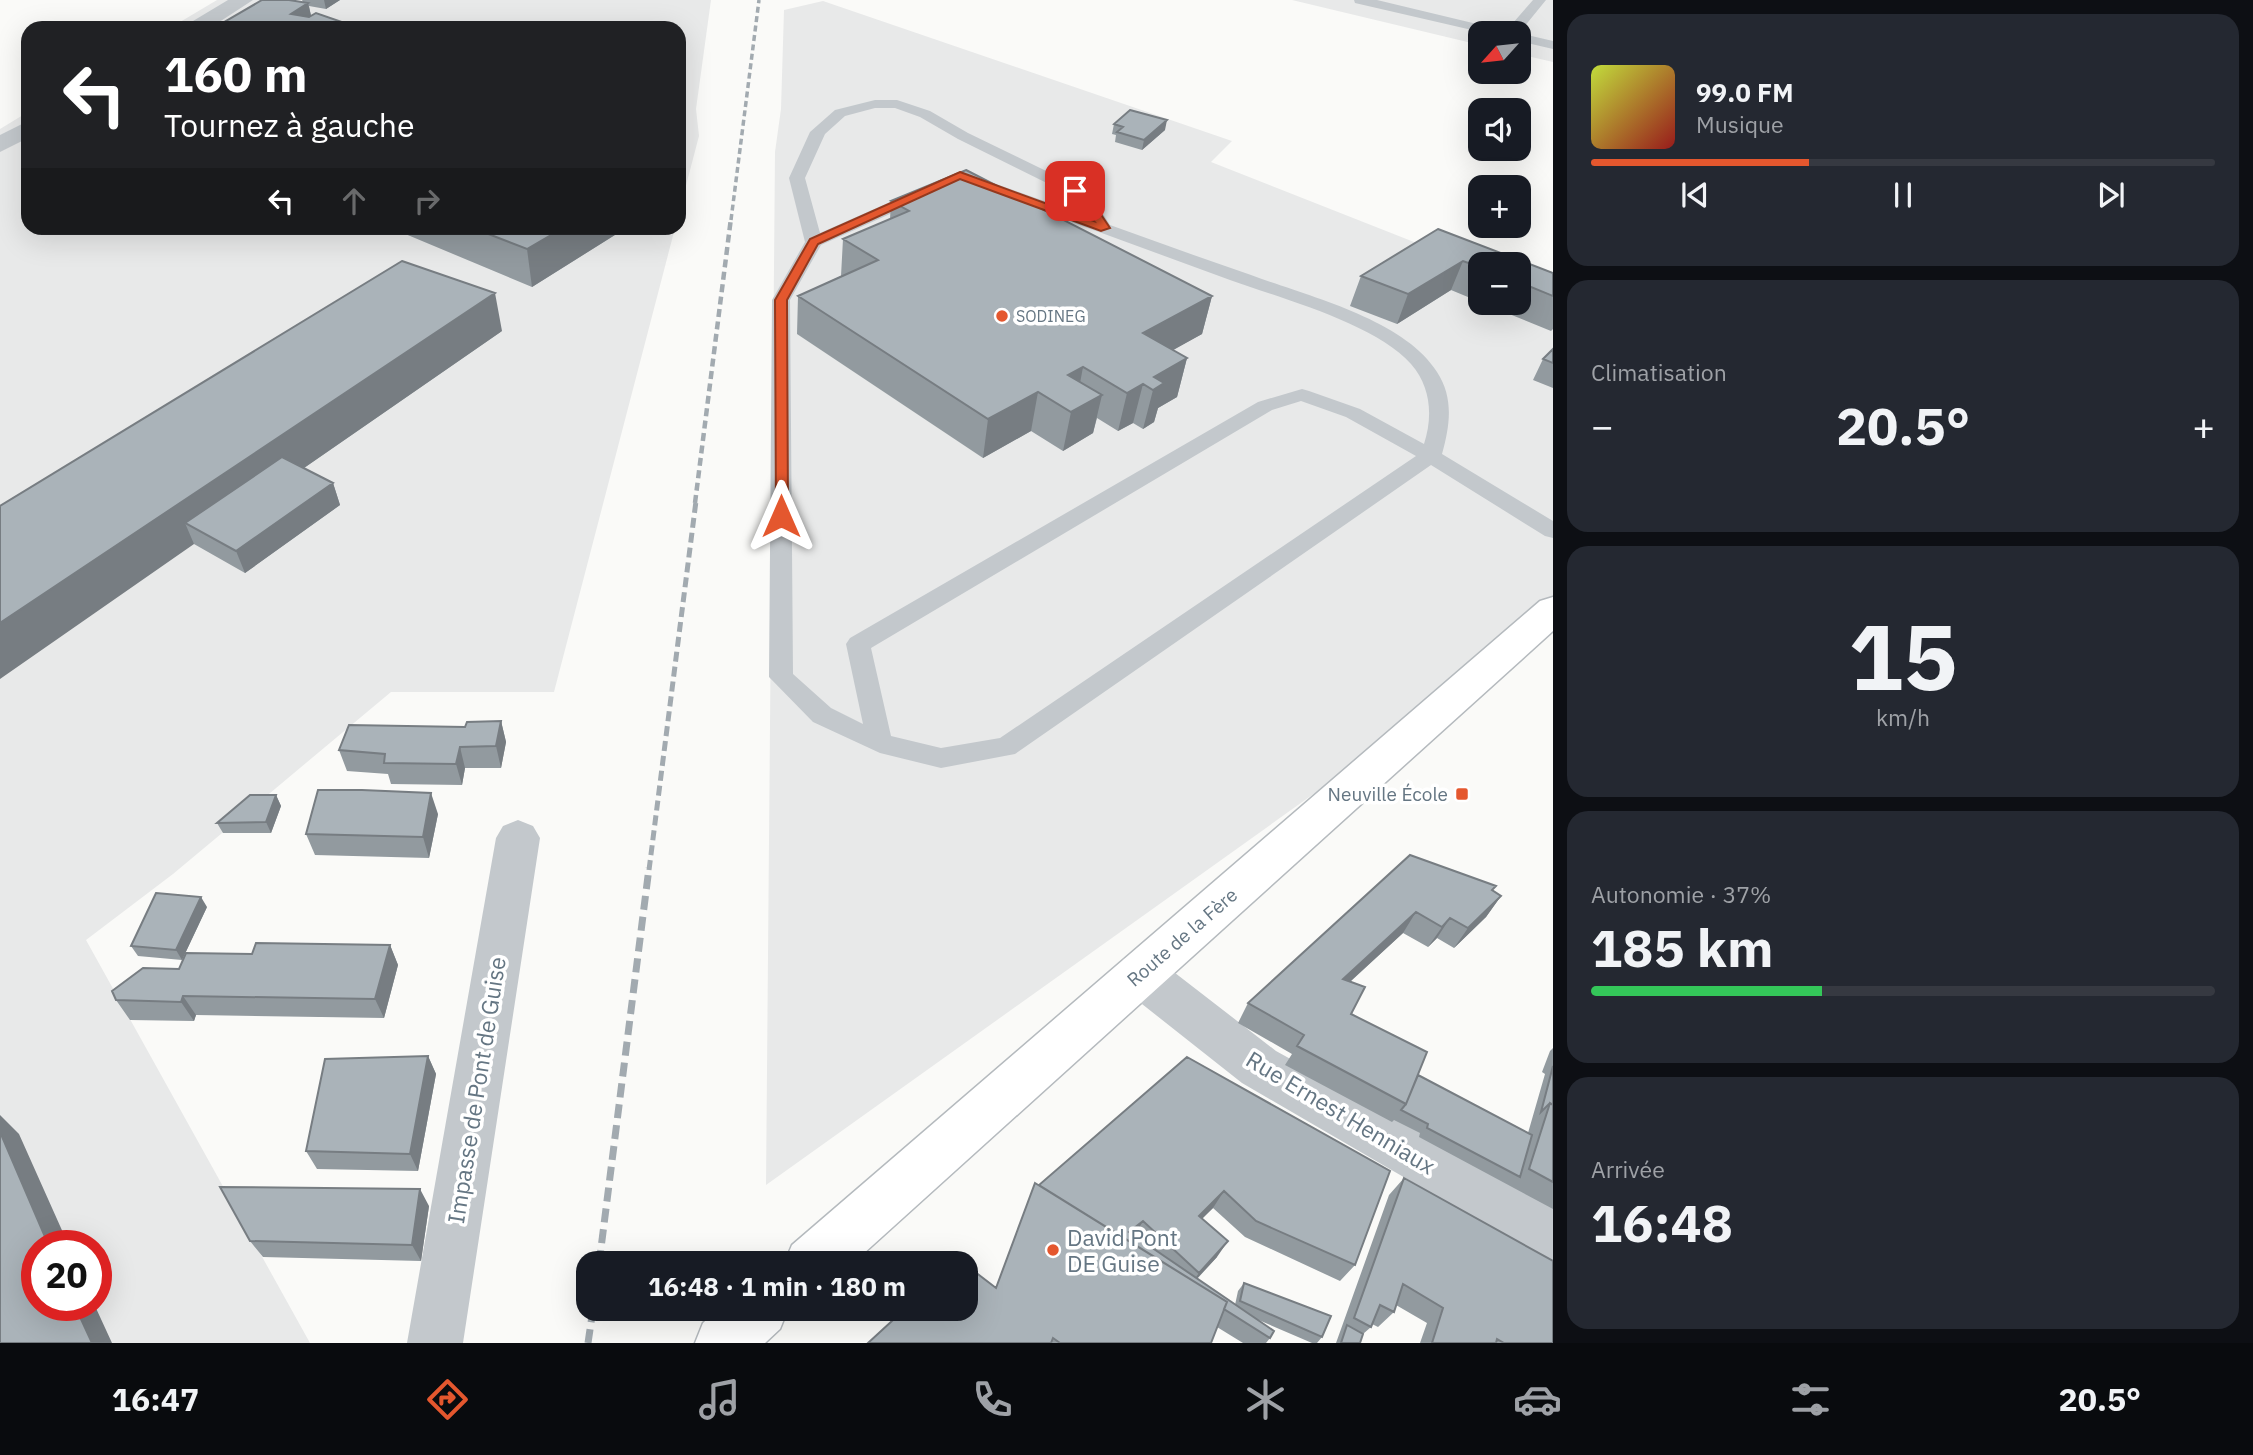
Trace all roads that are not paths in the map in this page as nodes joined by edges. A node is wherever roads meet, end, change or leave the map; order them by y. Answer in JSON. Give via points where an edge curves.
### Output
{"nodes":[{"id":1,"x":243,"y":0,"type":"edge"},
{"id":2,"x":1360,"y":0,"type":"edge"},
{"id":3,"x":1540,"y":0,"type":"edge"},
{"id":4,"x":207,"y":21,"type":"edge"},
{"id":5,"x":1522,"y":21,"type":"edge"},
{"id":6,"x":1468,"y":25,"type":"edge"},
{"id":7,"x":1531,"y":40,"type":"edge"},
{"id":8,"x":1553,"y":45,"type":"edge"},
{"id":9,"x":21,"y":132,"type":"edge"},
{"id":10,"x":0,"y":145,"type":"edge"},
{"id":11,"x":1104,"y":228,"type":"junction"},
{"id":12,"x":814,"y":242,"type":"junction"},
{"id":13,"x":1431,"y":456,"type":"junction"},
{"id":14,"x":1553,"y":531,"type":"edge"},
{"id":15,"x":1553,"y":610,"type":"edge"},
{"id":16,"x":880,"y":743,"type":"junction"},
{"id":17,"x":518,"y":838,"type":"dead end"},
{"id":18,"x":1140,"y":974,"type":"junction"},
{"id":19,"x":1553,"y":1234,"type":"edge"},
{"id":20,"x":826,"y":1251,"type":"edge"},
{"id":21,"x":435,"y":1343,"type":"edge"}],
"edges":[{"from":1,"to":4,"type":"street"},
{"from":2,"to":6,"type":"lane"},
{"from":3,"to":5,"type":"lane"},
{"from":7,"to":8,"type":"lane"},
{"from":9,"to":10,"type":"street"},
{"from":11,"to":12,"type":"lane","via":[[960,176]]},
{"from":11,"to":12,"type":"lane","via":[[1075,191],[925,114],[897,104],[875,104],[840,113],[818,132],[797,178]]},
{"from":11,"to":13,"type":"lane","via":[[1324,308],[1377,331],[1413,354],[1435,379],[1441,415]]},
{"from":12,"to":16,"type":"lane","via":[[781,300],[781,677],[822,715]]},
{"from":13,"to":14,"type":"lane"},
{"from":13,"to":16,"type":"lane","via":[[1006,747],[941,758]]},
{"from":13,"to":16,"type":"lane","via":[[1353,413],[1302,396],[1265,406],[858,644]]},
{"from":15,"to":18,"type":"main road","name":"Route de la Fère"},
{"from":17,"to":21,"type":"street","name":"Impasse de Pont de Guise"},
{"from":18,"to":19,"type":"street","name":"Rue Ernest Henniaux","via":[[1259,1067]]},
{"from":18,"to":20,"type":"main road","name":"Route de la Fère"}]}
